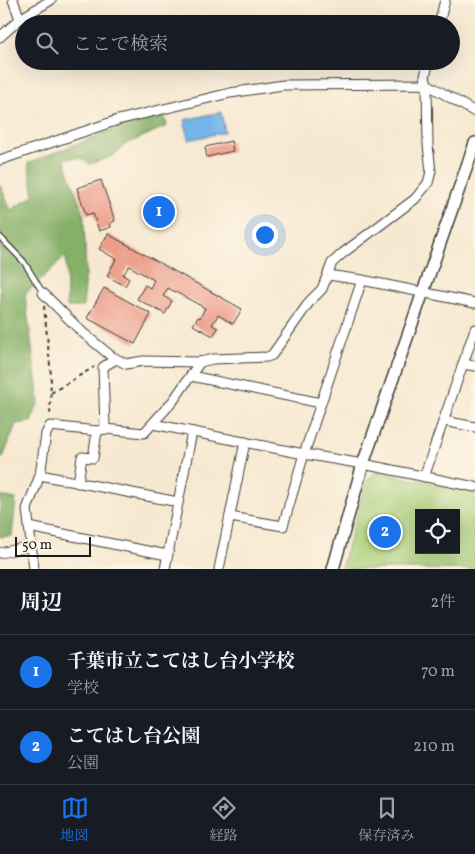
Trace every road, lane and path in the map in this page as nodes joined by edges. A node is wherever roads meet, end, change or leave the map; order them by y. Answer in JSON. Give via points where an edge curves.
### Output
{"nodes":[{"id":1,"x":13,"y":0,"type":"edge"},
{"id":2,"x":51,"y":0,"type":"edge"},
{"id":3,"x":445,"y":0,"type":"edge"},
{"id":4,"x":19,"y":15,"type":"edge"},
{"id":5,"x":27,"y":15,"type":"edge"},
{"id":6,"x":441,"y":15,"type":"edge"},
{"id":7,"x":15,"y":24,"type":"edge"},
{"id":8,"x":0,"y":37,"type":"edge"},
{"id":9,"x":427,"y":70,"type":"edge"},
{"id":10,"x":427,"y":84,"type":"junction"},
{"id":11,"x":475,"y":112,"type":"edge"},
{"id":12,"x":475,"y":143,"type":"edge"},
{"id":13,"x":0,"y":160,"type":"edge"},
{"id":14,"x":0,"y":237,"type":"edge"},
{"id":15,"x":328,"y":275,"type":"junction"},
{"id":16,"x":362,"y":280,"type":"junction"},
{"id":17,"x":424,"y":292,"type":"junction"},
{"id":18,"x":43,"y":293,"type":"junction"},
{"id":19,"x":475,"y":303,"type":"edge"},
{"id":20,"x":475,"y":329,"type":"edge"},
{"id":21,"x":116,"y":359,"type":"junction"},
{"id":22,"x":200,"y":362,"type":"junction"},
{"id":23,"x":463,"y":364,"type":"junction"},
{"id":24,"x":96,"y":366,"type":"dead end"},
{"id":25,"x":475,"y":366,"type":"edge"},
{"id":26,"x":191,"y":376,"type":"junction"},
{"id":27,"x":51,"y":393,"type":"junction"},
{"id":28,"x":320,"y":403,"type":"junction"},
{"id":29,"x":444,"y":420,"type":"junction"},
{"id":30,"x":153,"y":424,"type":"junction"},
{"id":31,"x":50,"y":426,"type":"junction"},
{"id":32,"x":475,"y":427,"type":"edge"},
{"id":33,"x":101,"y":430,"type":"junction"},
{"id":34,"x":192,"y":432,"type":"junction"},
{"id":35,"x":245,"y":442,"type":"junction"},
{"id":36,"x":304,"y":454,"type":"junction"},
{"id":37,"x":363,"y":464,"type":"junction"},
{"id":38,"x":40,"y":475,"type":"junction"},
{"id":39,"x":424,"y":477,"type":"junction"},
{"id":40,"x":78,"y":483,"type":"junction"},
{"id":41,"x":475,"y":487,"type":"edge"},
{"id":42,"x":178,"y":502,"type":"junction"},
{"id":43,"x":230,"y":516,"type":"junction"},
{"id":44,"x":29,"y":527,"type":"junction"},
{"id":45,"x":31,"y":546,"type":"junction"},
{"id":46,"x":0,"y":553,"type":"edge"},
{"id":47,"x":167,"y":555,"type":"junction"},
{"id":48,"x":34,"y":569,"type":"edge"},
{"id":49,"x":165,"y":569,"type":"edge"},
{"id":50,"x":219,"y":569,"type":"edge"},
{"id":51,"x":333,"y":569,"type":"edge"}],
"edges":[{"from":1,"to":4,"type":"street"},
{"from":2,"to":5,"type":"street"},
{"from":3,"to":6,"type":"street"},
{"from":7,"to":8,"type":"street"},
{"from":9,"to":10,"type":"street"},
{"from":10,"to":11,"type":"street"},
{"from":10,"to":13,"type":"street","via":[[283,85],[230,93],[118,120]]},
{"from":10,"to":15,"type":"street","via":[[431,171],[428,183],[415,199],[342,253],[332,263]]},
{"from":12,"to":17,"type":"street"},
{"from":14,"to":18,"type":"lane","via":[[24,262]]},
{"from":15,"to":16,"type":"street"},
{"from":15,"to":22,"type":"street","via":[[322,289],[272,355]]},
{"from":16,"to":17,"type":"street"},
{"from":16,"to":28,"type":"street"},
{"from":17,"to":19,"type":"street"},
{"from":17,"to":37,"type":"street"},
{"from":18,"to":21,"type":"street","via":[[82,332]]},
{"from":18,"to":27,"type":"path"},
{"from":20,"to":23,"type":"street"},
{"from":21,"to":22,"type":"street","via":[[126,364],[143,361]]},
{"from":21,"to":33,"type":"street","via":[[103,367]]},
{"from":22,"to":26,"type":"street"},
{"from":23,"to":25,"type":"street"},
{"from":23,"to":29,"type":"street"},
{"from":24,"to":27,"type":"path"},
{"from":26,"to":28,"type":"street"},
{"from":26,"to":30,"type":"street"},
{"from":27,"to":31,"type":"path"},
{"from":28,"to":36,"type":"street"},
{"from":29,"to":32,"type":"street"},
{"from":29,"to":39,"type":"street"},
{"from":30,"to":33,"type":"street","via":[[144,433]]},
{"from":30,"to":34,"type":"street"},
{"from":31,"to":33,"type":"street"},
{"from":31,"to":38,"type":"street"},
{"from":33,"to":40,"type":"street","via":[[94,458],[82,457]]},
{"from":34,"to":35,"type":"street"},
{"from":34,"to":42,"type":"street"},
{"from":35,"to":36,"type":"street"},
{"from":35,"to":43,"type":"street"},
{"from":36,"to":37,"type":"street"},
{"from":36,"to":43,"type":"street","via":[[283,526]]},
{"from":37,"to":39,"type":"street"},
{"from":37,"to":51,"type":"street"},
{"from":38,"to":40,"type":"street"},
{"from":38,"to":44,"type":"street","via":[[27,509]]},
{"from":39,"to":41,"type":"street"},
{"from":40,"to":42,"type":"street"},
{"from":42,"to":47,"type":"street"},
{"from":43,"to":50,"type":"street"},
{"from":44,"to":45,"type":"street"},
{"from":44,"to":47,"type":"street"},
{"from":45,"to":46,"type":"street"},
{"from":45,"to":48,"type":"street"},
{"from":47,"to":49,"type":"street"}]}
